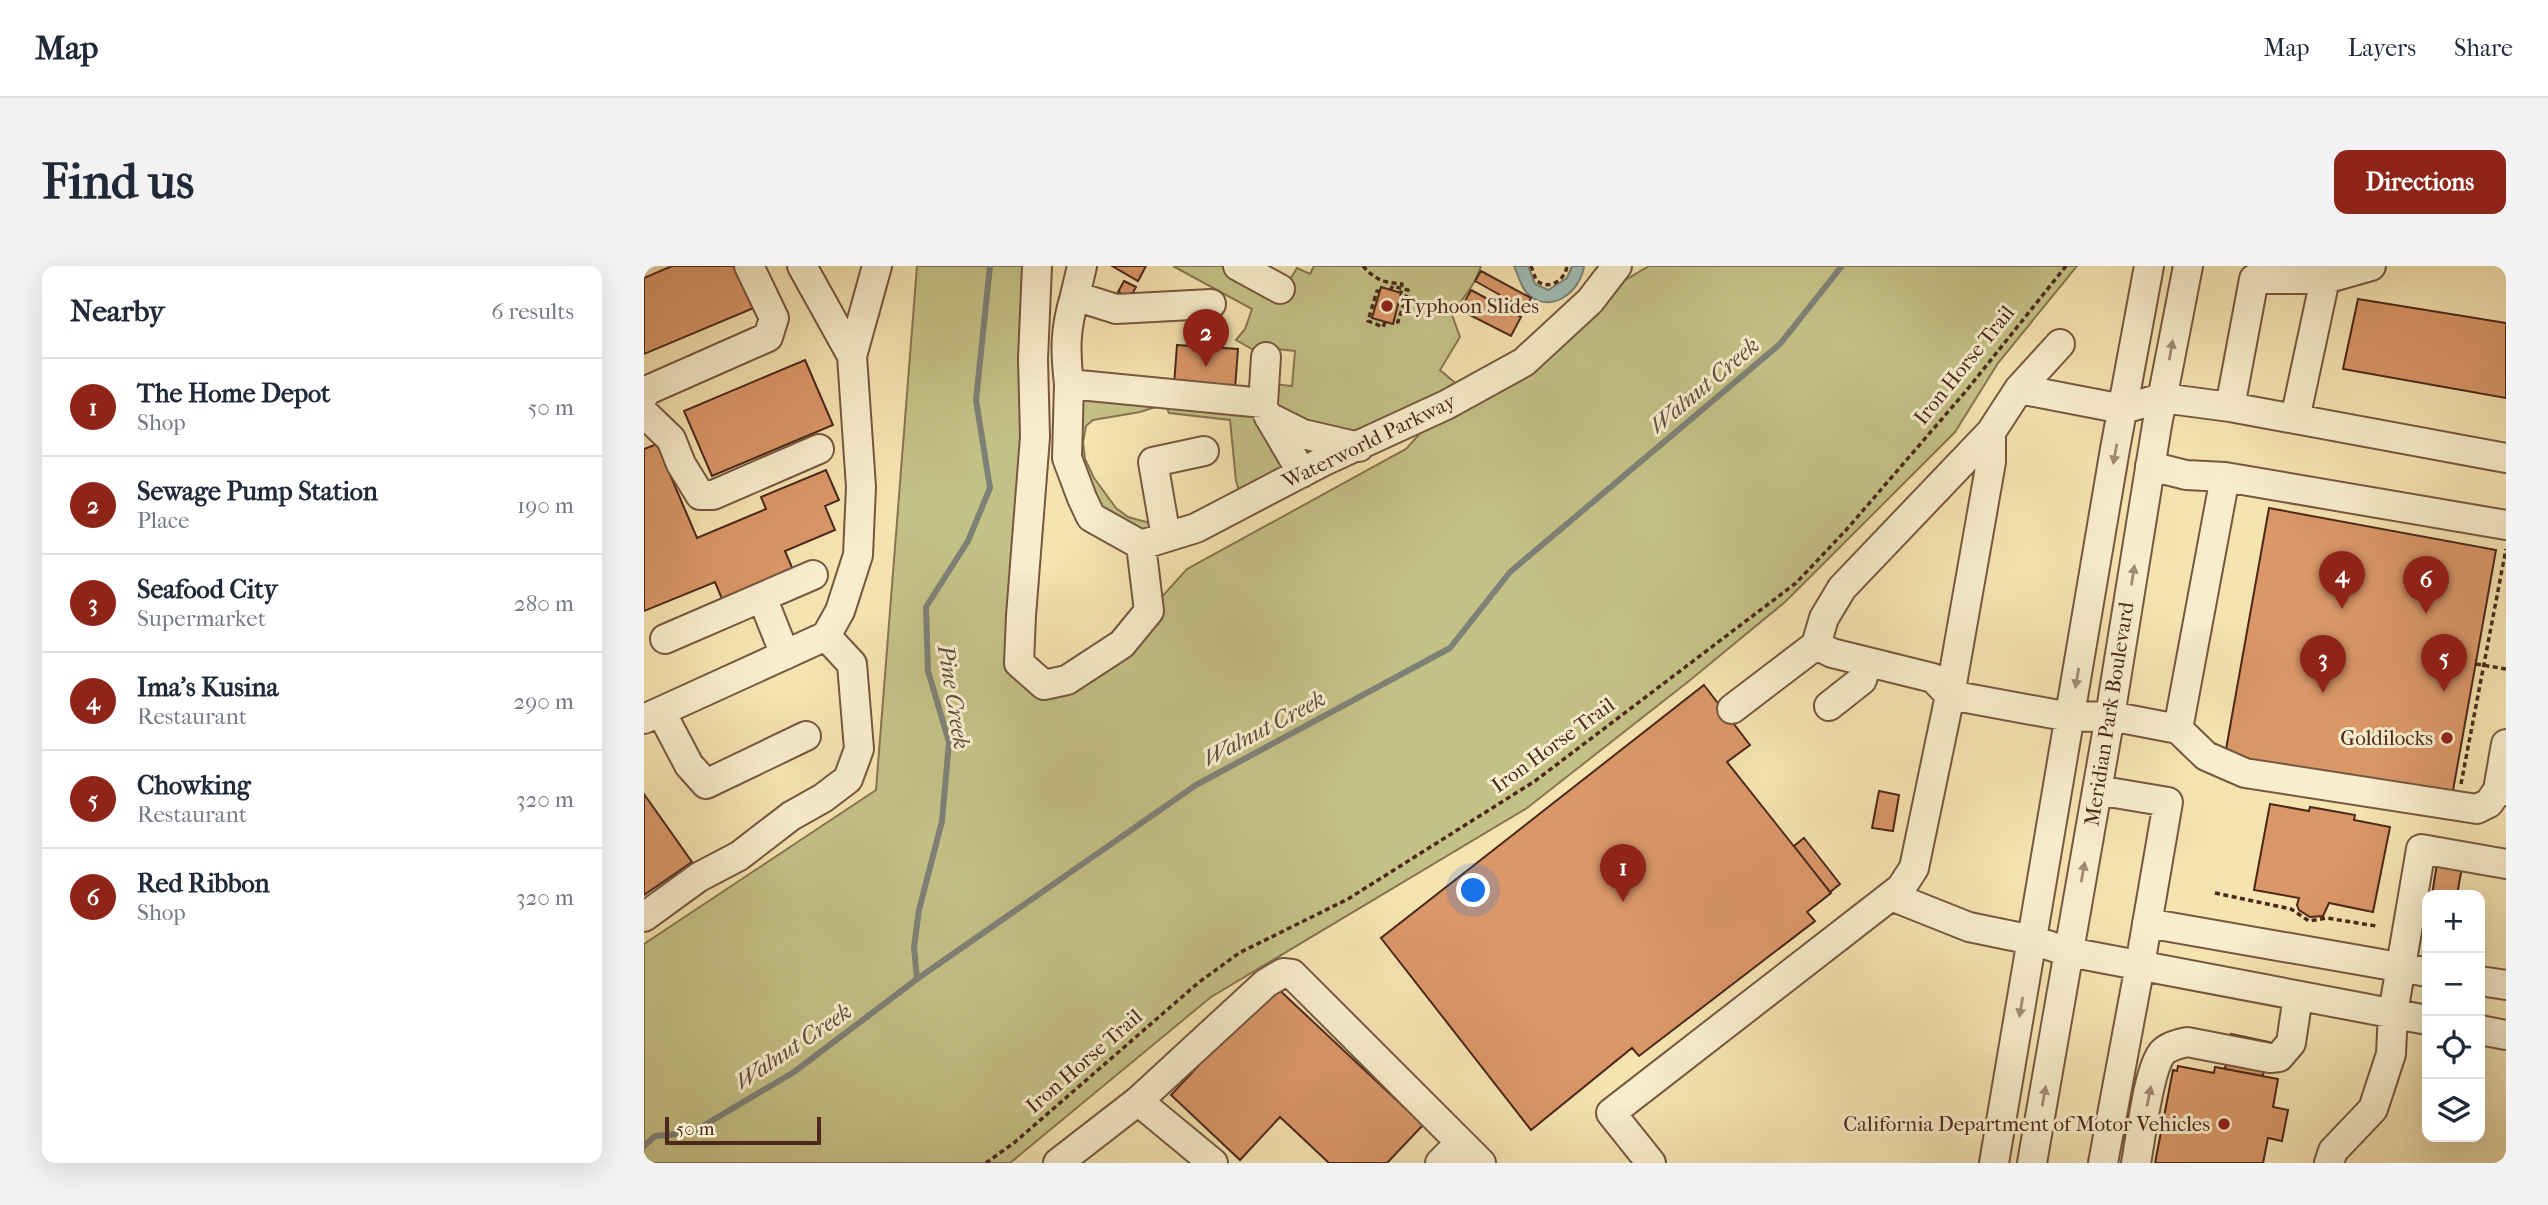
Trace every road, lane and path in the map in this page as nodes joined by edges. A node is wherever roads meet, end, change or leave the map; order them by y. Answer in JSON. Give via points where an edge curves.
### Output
{"nodes":[{"id":1,"x":749,"y":266,"type":"edge"},
{"id":2,"x":802,"y":266,"type":"edge"},
{"id":3,"x":877,"y":266,"type":"edge"},
{"id":4,"x":1037,"y":266,"type":"edge"},
{"id":5,"x":1082,"y":266,"type":"edge"},
{"id":6,"x":1238,"y":266,"type":"edge"},
{"id":7,"x":1363,"y":266,"type":"edge"},
{"id":8,"x":1531,"y":266,"type":"edge"},
{"id":9,"x":1567,"y":266,"type":"edge"},
{"id":10,"x":1617,"y":266,"type":"edge"},
{"id":11,"x":2066,"y":266,"type":"edge"},
{"id":12,"x":2149,"y":266,"type":"edge"},
{"id":13,"x":2188,"y":266,"type":"edge"},
{"id":14,"x":2371,"y":266,"type":"edge"},
{"id":15,"x":2324,"y":272,"type":"edge"},
{"id":16,"x":1280,"y":289,"type":"dead end"},
{"id":17,"x":1390,"y":290,"type":"dead end"},
{"id":18,"x":1401,"y":291,"type":"junction"},
{"id":19,"x":1380,"y":292,"type":"dead end"},
{"id":20,"x":1075,"y":296,"type":"junction"},
{"id":21,"x":1211,"y":304,"type":"dead end"},
{"id":22,"x":1394,"y":321,"type":"dead end"},
{"id":23,"x":1385,"y":322,"type":"dead end"},
{"id":24,"x":2060,"y":344,"type":"dead end"},
{"id":25,"x":852,"y":356,"type":"junction"},
{"id":26,"x":1266,"y":357,"type":"dead end"},
{"id":27,"x":1069,"y":384,"type":"junction"},
{"id":28,"x":2019,"y":390,"type":"junction"},
{"id":29,"x":644,"y":395,"type":"edge"},
{"id":30,"x":2162,"y":398,"type":"junction"},
{"id":31,"x":2230,"y":407,"type":"junction"},
{"id":32,"x":2123,"y":409,"type":"junction"},
{"id":33,"x":1266,"y":410,"type":"junction"},
{"id":34,"x":644,"y":413,"type":"edge"},
{"id":35,"x":2295,"y":419,"type":"junction"},
{"id":36,"x":1991,"y":432,"type":"junction"},
{"id":37,"x":1359,"y":447,"type":"junction"},
{"id":38,"x":820,"y":449,"type":"dead end"},
{"id":39,"x":1205,"y":451,"type":"dead end"},
{"id":40,"x":2506,"y":458,"type":"edge"},
{"id":41,"x":2150,"y":466,"type":"junction"},
{"id":42,"x":1302,"y":473,"type":"junction"},
{"id":43,"x":2225,"y":477,"type":"junction"},
{"id":44,"x":2506,"y":525,"type":"edge"},
{"id":45,"x":1153,"y":541,"type":"junction"},
{"id":46,"x":2506,"y":550,"type":"edge"},
{"id":47,"x":813,"y":575,"type":"dead end"},
{"id":48,"x":762,"y":597,"type":"junction"},
{"id":49,"x":826,"y":636,"type":"junction"},
{"id":50,"x":665,"y":639,"type":"dead end"},
{"id":51,"x":1816,"y":645,"type":"junction"},
{"id":52,"x":785,"y":655,"type":"junction"},
{"id":53,"x":1867,"y":662,"type":"junction"},
{"id":54,"x":2476,"y":664,"type":"dead end"},
{"id":55,"x":2484,"y":665,"type":"junction"},
{"id":56,"x":2506,"y":669,"type":"edge"},
{"id":57,"x":1950,"y":695,"type":"junction"},
{"id":58,"x":1829,"y":706,"type":"dead end"},
{"id":59,"x":1732,"y":709,"type":"dead end"},
{"id":60,"x":652,"y":715,"type":"edge"},
{"id":61,"x":2110,"y":716,"type":"junction"},
{"id":62,"x":2070,"y":717,"type":"junction"},
{"id":63,"x":2178,"y":729,"type":"junction"},
{"id":64,"x":806,"y":736,"type":"dead end"},
{"id":65,"x":2506,"y":744,"type":"edge"},
{"id":66,"x":2097,"y":790,"type":"junction"},
{"id":67,"x":2502,"y":791,"type":"edge"},
{"id":68,"x":2457,"y":806,"type":"junction"},
{"id":69,"x":2506,"y":864,"type":"edge"},
{"id":70,"x":2215,"y":893,"type":"dead end"},
{"id":71,"x":1892,"y":896,"type":"junction"},
{"id":72,"x":644,"y":916,"type":"edge"},
{"id":73,"x":2147,"y":923,"type":"junction"},
{"id":74,"x":2376,"y":926,"type":"dead end"},
{"id":75,"x":2032,"y":940,"type":"junction"},
{"id":76,"x":2069,"y":952,"type":"junction"},
{"id":77,"x":2140,"y":965,"type":"junction"},
{"id":78,"x":2414,"y":969,"type":"edge"},
{"id":79,"x":2485,"y":982,"type":"edge"},
{"id":80,"x":2506,"y":985,"type":"edge"},
{"id":81,"x":2298,"y":996,"type":"junction"},
{"id":82,"x":2393,"y":1013,"type":"junction"},
{"id":83,"x":2422,"y":1019,"type":"edge"},
{"id":84,"x":2485,"y":1031,"type":"edge"},
{"id":85,"x":2506,"y":1035,"type":"edge"},
{"id":86,"x":1138,"y":1101,"type":"junction"},
{"id":87,"x":1460,"y":1143,"type":"junction"},
{"id":88,"x":986,"y":1163,"type":"edge"},
{"id":89,"x":1058,"y":1163,"type":"edge"},
{"id":90,"x":1213,"y":1163,"type":"edge"},
{"id":91,"x":1440,"y":1163,"type":"edge"},
{"id":92,"x":1480,"y":1163,"type":"edge"},
{"id":93,"x":1651,"y":1163,"type":"edge"},
{"id":94,"x":1994,"y":1163,"type":"edge"},
{"id":95,"x":2032,"y":1163,"type":"edge"},
{"id":96,"x":2102,"y":1163,"type":"edge"},
{"id":97,"x":2136,"y":1163,"type":"edge"},
{"id":98,"x":2329,"y":1163,"type":"edge"}],
"edges":[{"from":1,"to":29,"type":"street","via":[[774,318],[768,337]]},
{"from":2,"to":25,"type":"street"},
{"from":3,"to":25,"type":"street"},
{"from":4,"to":45,"type":"street","via":[[1035,438],[1019,663],[1044,684],[1067,680],[1122,645],[1149,611]]},
{"from":5,"to":20,"type":"street"},
{"from":6,"to":16,"type":"street"},
{"from":7,"to":18,"type":"path","via":[[1374,279],[1402,284]]},
{"from":8,"to":9,"type":"path","via":[[1536,280],[1546,286],[1561,278]]},
{"from":10,"to":37,"type":"street","name":"Waterworld Parkway","via":[[1590,300],[1524,362]]},
{"from":11,"to":88,"type":"path","name":"Iron Horse Trail","via":[[1966,391],[1796,583],[1535,780],[1348,899],[1239,953]]},
{"from":12,"to":32,"type":"street","name":"Meridian Park Boulevard"},
{"from":30,"to":13,"type":"street","name":"Meridian Park Boulevard","one_way":true},
{"from":14,"to":15,"type":"street"},
{"from":15,"to":31,"type":"street","via":[[2254,279]]},
{"from":15,"to":35,"type":"street"},
{"from":17,"to":18,"type":"path","via":[[1393,286]]},
{"from":18,"to":22,"type":"path","via":[[1408,290],[1398,322]]},
{"from":19,"to":23,"type":"path","via":[[1367,321],[1383,327]]},
{"from":20,"to":21,"type":"street","via":[[1116,309]]},
{"from":20,"to":27,"type":"street","via":[[1064,347]]},
{"from":24,"to":28,"type":"street"},
{"from":25,"to":49,"type":"street","via":[[861,487],[858,555],[840,611]]},
{"from":26,"to":33,"type":"street"},
{"from":27,"to":33,"type":"street"},
{"from":27,"to":45,"type":"street","via":[[1067,458],[1091,517]]},
{"from":28,"to":32,"type":"street"},
{"from":28,"to":36,"type":"street"},
{"from":30,"to":31,"type":"street"},
{"from":30,"to":32,"type":"street"},
{"from":30,"to":41,"type":"street","name":"Meridian Park Boulevard"},
{"from":31,"to":35,"type":"street"},
{"from":32,"to":62,"type":"street","name":"Meridian Park Boulevard","one_way":true},
{"from":33,"to":37,"type":"street","via":[[1303,434]]},
{"from":33,"to":42,"type":"street"},
{"from":34,"to":38,"type":"street","via":[[671,439],[700,495],[713,495]]},
{"from":35,"to":40,"type":"street"},
{"from":36,"to":51,"type":"street","via":[[1842,588],[1824,618]]},
{"from":36,"to":57,"type":"street","via":[[1992,462]]},
{"from":37,"to":42,"type":"street","name":"Waterworld Parkway"},
{"from":39,"to":45,"type":"street","via":[[1153,462]]},
{"from":41,"to":43,"type":"street","via":[[2186,475]]},
{"from":61,"to":41,"type":"street","name":"Meridian Park Boulevard","one_way":true},
{"from":42,"to":45,"type":"street","name":"Waterworld Parkway","via":[[1196,528]]},
{"from":43,"to":44,"type":"street"},
{"from":43,"to":63,"type":"street"},
{"from":46,"to":55,"type":"path"},
{"from":47,"to":48,"type":"street"},
{"from":48,"to":50,"type":"street"},
{"from":48,"to":52,"type":"street"},
{"from":49,"to":52,"type":"street"},
{"from":49,"to":72,"type":"street","via":[[852,664],[859,749],[848,779]]},
{"from":51,"to":53,"type":"street"},
{"from":51,"to":59,"type":"street"},
{"from":52,"to":60,"type":"street"},
{"from":53,"to":57,"type":"street","via":[[1933,678]]},
{"from":53,"to":58,"type":"street","via":[[1862,680]]},
{"from":54,"to":55,"type":"path"},
{"from":55,"to":56,"type":"path"},
{"from":55,"to":68,"type":"path"},
{"from":57,"to":62,"type":"street"},
{"from":57,"to":71,"type":"street","via":[[1914,868]]},
{"from":60,"to":64,"type":"street","via":[[705,784]]},
{"from":61,"to":62,"type":"street"},
{"from":61,"to":63,"type":"street"},
{"from":61,"to":66,"type":"street","name":"Meridian Park Boulevard"},
{"from":62,"to":75,"type":"street","name":"Meridian Park Boulevard"},
{"from":63,"to":68,"type":"street","via":[[2206,757],[2245,773]]},
{"from":65,"to":67,"type":"street"},
{"from":66,"to":73,"type":"street","via":[[2168,802]]},
{"from":76,"to":66,"type":"street","name":"Meridian Park Boulevard","one_way":true},
{"from":67,"to":68,"type":"street","via":[[2477,809]]},
{"from":69,"to":78,"type":"street","via":[[2421,849]]},
{"from":70,"to":74,"type":"path","via":[[2291,909],[2309,921],[2327,918]]},
{"from":71,"to":75,"type":"street","via":[[1969,927]]},
{"from":71,"to":93,"type":"street","via":[[1611,1113]]},
{"from":73,"to":77,"type":"street"},
{"from":73,"to":78,"type":"street"},
{"from":75,"to":76,"type":"street"},
{"from":75,"to":94,"type":"street","name":"Meridian Park Boulevard","one_way":true},
{"from":76,"to":77,"type":"street"},
{"from":95,"to":76,"type":"street","name":"Meridian Park Boulevard","one_way":true},
{"from":77,"to":81,"type":"street"},
{"from":77,"to":96,"type":"street"},
{"from":78,"to":82,"type":"street"},
{"from":79,"to":80,"type":"street"},
{"from":81,"to":82,"type":"street"},
{"from":97,"to":81,"type":"street","one_way":true,"via":[[2154,1070],[2163,1052],[2187,1042],[2278,1057],[2291,1042]]},
{"from":82,"to":83,"type":"street"},
{"from":82,"to":98,"type":"street","via":[[2391,1054],[2373,1109],[2333,1151]]},
{"from":84,"to":85,"type":"street"},
{"from":86,"to":87,"type":"street","via":[[1266,983],[1283,973],[1292,974]]},
{"from":86,"to":89,"type":"street"},
{"from":86,"to":90,"type":"street"},
{"from":87,"to":91,"type":"street"},
{"from":87,"to":92,"type":"street"}]}
